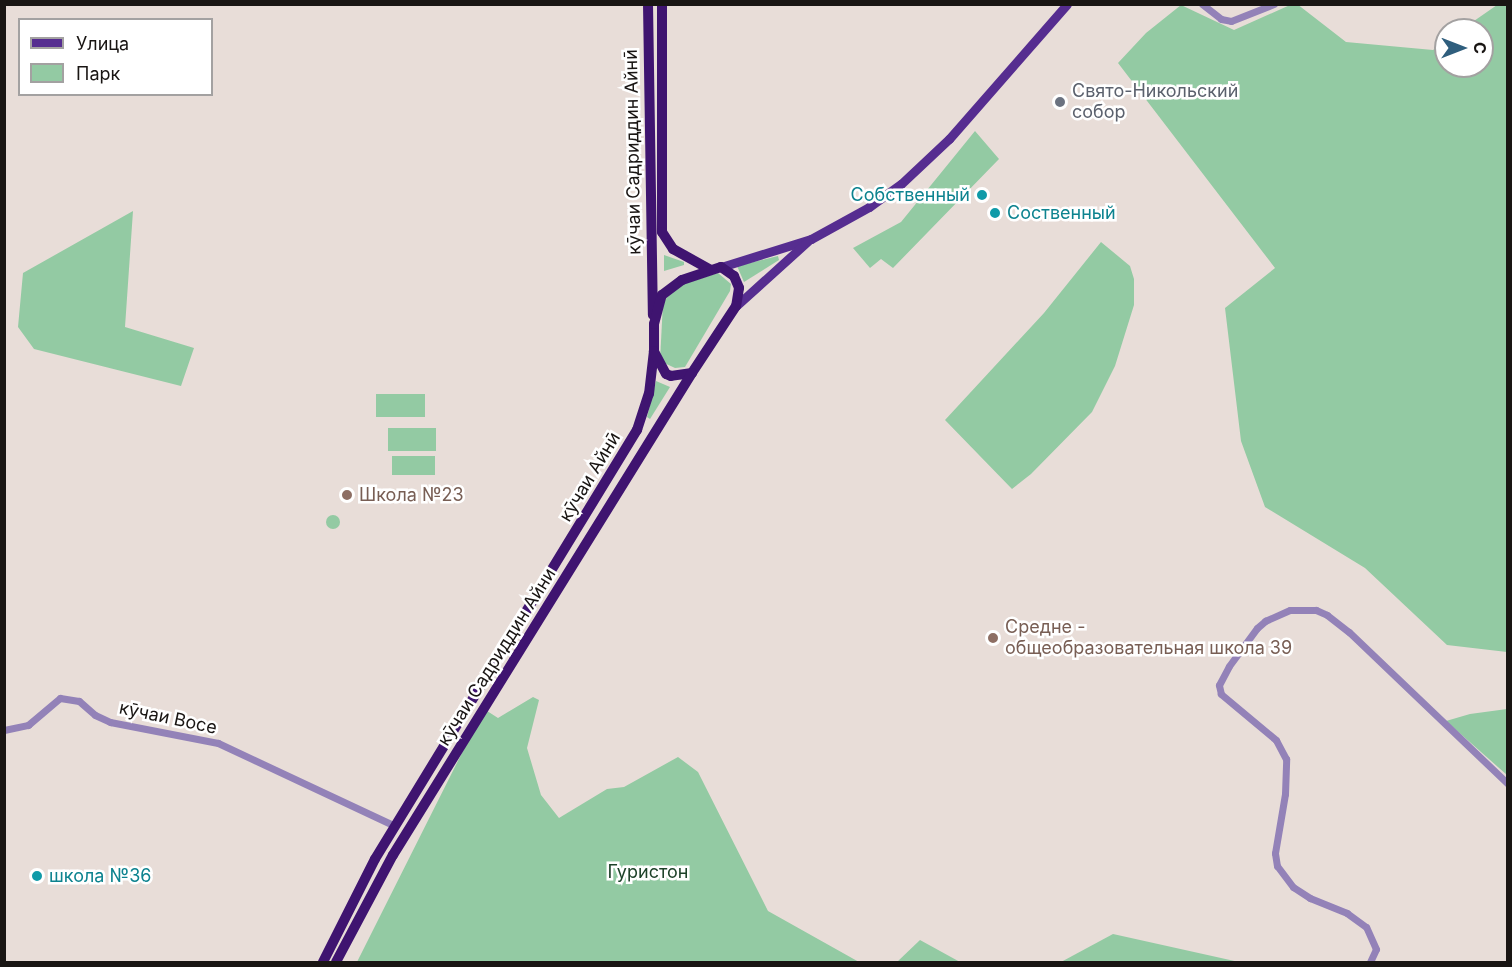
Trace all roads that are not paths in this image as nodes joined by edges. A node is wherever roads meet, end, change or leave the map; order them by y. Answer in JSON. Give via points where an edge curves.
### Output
{"nodes":[{"id":1,"x":648,"y":4,"type":"edge"},
{"id":2,"x":662,"y":4,"type":"edge"},
{"id":3,"x":1067,"y":4,"type":"edge"},
{"id":4,"x":1202,"y":4,"type":"edge"},
{"id":5,"x":1274,"y":4,"type":"edge"},
{"id":6,"x":811,"y":239,"type":"junction"},
{"id":7,"x":716,"y":268,"type":"junction"},
{"id":8,"x":736,"y":306,"type":"junction"},
{"id":9,"x":654,"y":324,"type":"junction"},
{"id":10,"x":654,"y":351,"type":"junction"},
{"id":11,"x":692,"y":373,"type":"junction"},
{"id":12,"x":529,"y":610,"type":"joint"},
{"id":13,"x":4,"y":730,"type":"edge"},
{"id":14,"x":1508,"y":784,"type":"edge"},
{"id":15,"x":395,"y":826,"type":"junction"},
{"id":16,"x":323,"y":963,"type":"edge"},
{"id":17,"x":336,"y":963,"type":"edge"},
{"id":18,"x":1370,"y":963,"type":"edge"}],
"edges":[{"from":1,"to":9,"type":"highway","name":"кӯчаи Садриддин Айнӣ"},
{"from":2,"to":7,"type":"highway","name":"кӯчаи Садриддин Айнӣ","via":[[662,232],[674,249]]},
{"from":3,"to":6,"type":"main road","via":[[919,169],[874,203]]},
{"from":4,"to":5,"type":"street","via":[[1221,19],[1232,21]]},
{"from":6,"to":7,"type":"main road"},
{"from":6,"to":8,"type":"main road"},
{"from":7,"to":8,"type":"highway","via":[[737,281]]},
{"from":7,"to":9,"type":"highway","via":[[666,290]]},
{"from":8,"to":11,"type":"highway","name":"кӯчаи Садриддин Айни"},
{"from":9,"to":10,"type":"highway","name":"кӯчаи Айнӣ"},
{"from":10,"to":11,"type":"highway","via":[[666,374]]},
{"from":10,"to":12,"type":"highway","name":"кӯчаи Айнӣ","via":[[649,394],[637,430]]},
{"from":11,"to":17,"type":"highway","name":"кӯчаи Садриддин Айни","via":[[393,855]]},
{"from":12,"to":15,"type":"highway","name":"кӯчаи Садриддин Айни"},
{"from":13,"to":15,"type":"street","name":"кӯчаи Восе","via":[[28,725],[60,698],[79,701],[110,722],[218,743]]},
{"from":14,"to":18,"type":"street","via":[[1350,632],[1327,615],[1316,610],[1290,610],[1257,628],[1228,666],[1219,685],[1221,694],[1275,740],[1286,759],[1285,794],[1275,853],[1277,866],[1293,887],[1347,913],[1366,927],[1376,949]]},
{"from":15,"to":16,"type":"highway","name":"кӯчаи Садриддин Айни"}]}
